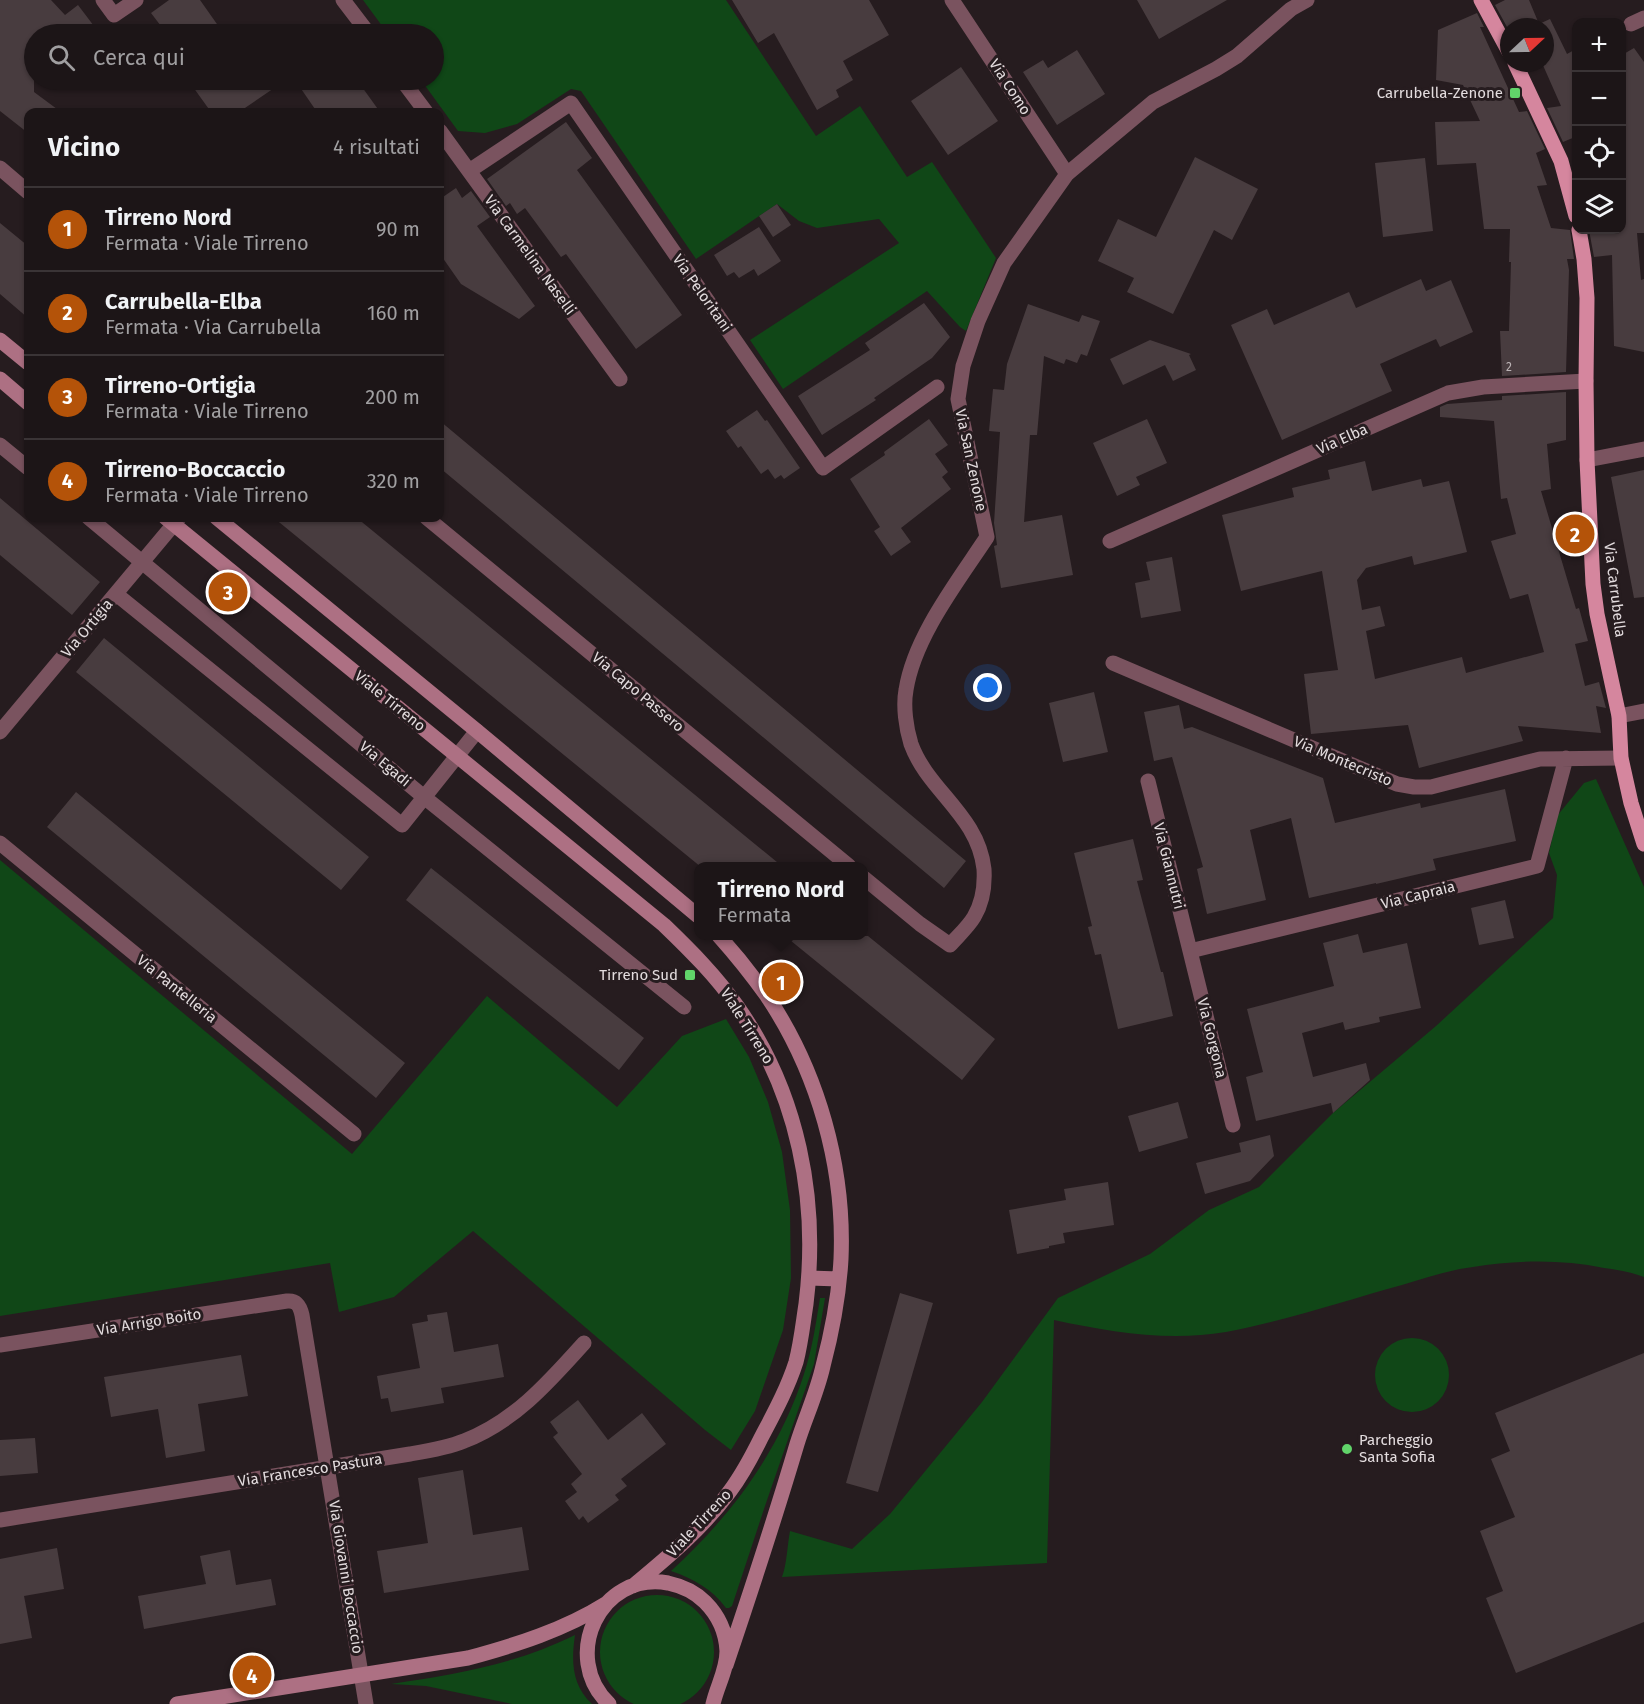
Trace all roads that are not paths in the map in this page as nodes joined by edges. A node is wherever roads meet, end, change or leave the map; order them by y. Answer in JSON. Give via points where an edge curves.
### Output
{"nodes":[{"id":1,"x":103,"y":0,"type":"edge"},
{"id":2,"x":136,"y":0,"type":"edge"},
{"id":3,"x":343,"y":0,"type":"edge"},
{"id":4,"x":952,"y":0,"type":"edge"},
{"id":5,"x":1307,"y":0,"type":"edge"},
{"id":6,"x":1481,"y":0,"type":"edge"},
{"id":7,"x":361,"y":24,"type":"edge"},
{"id":8,"x":1500,"y":35,"type":"edge"},
{"id":9,"x":1519,"y":72,"type":"edge"},
{"id":10,"x":410,"y":90,"type":"edge"},
{"id":11,"x":423,"y":108,"type":"edge"},
{"id":12,"x":444,"y":137,"type":"edge"},
{"id":13,"x":0,"y":168,"type":"edge"},
{"id":14,"x":469,"y":171,"type":"junction"},
{"id":15,"x":1068,"y":174,"type":"junction"},
{"id":16,"x":24,"y":189,"type":"edge"},
{"id":17,"x":1572,"y":200,"type":"edge"},
{"id":18,"x":1580,"y":234,"type":"edge"},
{"id":19,"x":0,"y":340,"type":"edge"},
{"id":20,"x":24,"y":360,"type":"edge"},
{"id":21,"x":0,"y":379,"type":"edge"},
{"id":22,"x":620,"y":379,"type":"dead end"},
{"id":23,"x":1586,"y":381,"type":"junction"},
{"id":24,"x":937,"y":387,"type":"dead end"},
{"id":25,"x":24,"y":400,"type":"edge"},
{"id":26,"x":0,"y":445,"type":"edge"},
{"id":27,"x":1644,"y":449,"type":"edge"},
{"id":28,"x":1587,"y":460,"type":"junction"},
{"id":29,"x":24,"y":465,"type":"edge"},
{"id":30,"x":94,"y":522,"type":"edge"},
{"id":31,"x":172,"y":522,"type":"edge"},
{"id":32,"x":175,"y":522,"type":"edge"},
{"id":33,"x":222,"y":522,"type":"edge"},
{"id":34,"x":432,"y":522,"type":"edge"},
{"id":35,"x":1110,"y":541,"type":"dead end"},
{"id":36,"x":143,"y":561,"type":"junction"},
{"id":37,"x":116,"y":594,"type":"junction"},
{"id":38,"x":1113,"y":663,"type":"dead end"},
{"id":39,"x":1644,"y":711,"type":"edge"},
{"id":40,"x":1619,"y":716,"type":"junction"},
{"id":41,"x":477,"y":731,"type":"junction"},
{"id":42,"x":0,"y":732,"type":"edge"},
{"id":43,"x":457,"y":756,"type":"junction"},
{"id":44,"x":1621,"y":758,"type":"junction"},
{"id":45,"x":1566,"y":759,"type":"junction"},
{"id":46,"x":1148,"y":781,"type":"dead end"},
{"id":47,"x":424,"y":797,"type":"junction"},
{"id":48,"x":0,"y":843,"type":"edge"},
{"id":49,"x":1644,"y":844,"type":"edge"},
{"id":50,"x":843,"y":862,"type":"edge"},
{"id":51,"x":868,"y":881,"type":"edge"},
{"id":52,"x":694,"y":912,"type":"edge"},
{"id":53,"x":722,"y":940,"type":"edge"},
{"id":54,"x":1190,"y":951,"type":"junction"},
{"id":55,"x":684,"y":1007,"type":"dead end"},
{"id":56,"x":1233,"y":1125,"type":"dead end"},
{"id":57,"x":354,"y":1134,"type":"dead end"},
{"id":58,"x":809,"y":1278,"type":"junction"},
{"id":59,"x":839,"y":1279,"type":"junction"},
{"id":60,"x":297,"y":1303,"type":"joint"},
{"id":61,"x":584,"y":1343,"type":"dead end"},
{"id":62,"x":0,"y":1345,"type":"edge"},
{"id":63,"x":328,"y":1467,"type":"junction"},
{"id":64,"x":0,"y":1520,"type":"edge"},
{"id":65,"x":633,"y":1586,"type":"junction"},
{"id":66,"x":607,"y":1603,"type":"junction"},
{"id":67,"x":726,"y":1665,"type":"junction"},
{"id":68,"x":362,"y":1674,"type":"junction"},
{"id":69,"x":709,"y":1701,"type":"edge"},
{"id":70,"x":177,"y":1704,"type":"edge"},
{"id":71,"x":366,"y":1704,"type":"edge"},
{"id":72,"x":609,"y":1704,"type":"edge"}],
"edges":[{"from":1,"to":2,"type":"street","via":[[114,15]]},
{"from":3,"to":7,"type":"street"},
{"from":4,"to":15,"type":"street","name":"Via Como"},
{"from":5,"to":15,"type":"street","name":"Via San Zenone","via":[[1237,56],[1153,102]]},
{"from":6,"to":8,"type":"main road"},
{"from":9,"to":17,"type":"main road","via":[[1562,161]]},
{"from":10,"to":11,"type":"street"},
{"from":12,"to":14,"type":"street","name":"Via Carmelina Naselli"},
{"from":13,"to":16,"type":"street"},
{"from":14,"to":22,"type":"street","name":"Via Carmelina Naselli"},
{"from":14,"to":24,"type":"street","name":"Via Peloritani","via":[[571,103],[824,468]]},
{"from":15,"to":51,"type":"street","name":"Via San Zenone","via":[[1004,263],[963,366],[958,399],[987,537],[921,643],[906,691],[911,745],[978,843],[985,880],[982,899],[974,918],[950,945]]},
{"from":18,"to":23,"type":"main road","name":"Via Carrubella","via":[[1587,298]]},
{"from":19,"to":20,"type":"street"},
{"from":21,"to":25,"type":"street"},
{"from":23,"to":28,"type":"main road","name":"Via Carrubella"},
{"from":23,"to":35,"type":"street","name":"Via Elba","via":[[1448,393]]},
{"from":26,"to":29,"type":"street"},
{"from":27,"to":28,"type":"street"},
{"from":28,"to":40,"type":"main road","name":"Via Carrubella","via":[[1596,604]]},
{"from":30,"to":36,"type":"street","name":"Via Egadi"},
{"from":31,"to":36,"type":"street","name":"Via Ortigia"},
{"from":32,"to":43,"type":"street","name":"Viale Tirreno"},
{"from":33,"to":41,"type":"street"},
{"from":34,"to":50,"type":"street","name":"Via Capo Passero"},
{"from":36,"to":37,"type":"street","name":"Via Ortigia"},
{"from":36,"to":47,"type":"street","name":"Via Egadi"},
{"from":37,"to":42,"type":"street","name":"Via Ortigia"},
{"from":37,"to":47,"type":"street","via":[[402,825]]},
{"from":38,"to":45,"type":"street","name":"Via Montecristo","via":[[1397,784],[1431,787],[1540,759]]},
{"from":39,"to":40,"type":"street"},
{"from":40,"to":44,"type":"main road","name":"Via Carrubella"},
{"from":41,"to":43,"type":"street"},
{"from":41,"to":52,"type":"street"},
{"from":43,"to":47,"type":"street"},
{"from":43,"to":58,"type":"street","name":"Viale Tirreno","via":[[664,925],[697,956],[738,1007],[769,1060],[798,1137],[808,1196]]},
{"from":44,"to":45,"type":"street","name":"Via Montecristo"},
{"from":44,"to":49,"type":"main road","name":"Via Carrubella"},
{"from":45,"to":54,"type":"street","name":"Via Capraia","via":[[1537,866]]},
{"from":46,"to":54,"type":"street","name":"Via Giannutri"},
{"from":47,"to":55,"type":"street","name":"Via Egadi"},
{"from":48,"to":57,"type":"street","name":"Via Pantelleria"},
{"from":53,"to":59,"type":"street","name":"Viale Tirreno","via":[[768,998],[813,1086],[835,1170],[841,1241]]},
{"from":54,"to":56,"type":"street","name":"Via Gorgona"},
{"from":58,"to":59,"type":"street"},
{"from":58,"to":65,"type":"street","name":"Viale Tirreno","via":[[796,1361],[786,1390],[747,1464],[695,1532]]},
{"from":59,"to":67,"type":"street","name":"Viale Tirreno","via":[[823,1368]]},
{"from":60,"to":62,"type":"street","name":"Via Arrigo Boito","via":[[287,1300]]},
{"from":60,"to":63,"type":"street","name":"Via Giovanni Boccaccio","via":[[301,1308]]},
{"from":61,"to":63,"type":"street","name":"Via Francesco Pastura","via":[[516,1412],[464,1442]]},
{"from":63,"to":64,"type":"street","name":"Via Francesco Pastura"},
{"from":63,"to":68,"type":"street","name":"Via Giovanni Boccaccio"},
{"from":65,"to":66,"type":"street","name":"Viale Tirreno"},
{"from":65,"to":67,"type":"street","via":[[669,1584],[690,1590],[702,1599],[712,1609],[725,1635]]},
{"from":66,"to":68,"type":"street","via":[[513,1646],[468,1658]]},
{"from":66,"to":72,"type":"street","via":[[592,1626],[587,1653],[592,1679]]},
{"from":67,"to":69,"type":"street","name":"Viale Tirreno"},
{"from":68,"to":70,"type":"street"},
{"from":68,"to":71,"type":"street","name":"Via Giovanni Boccaccio"}]}
